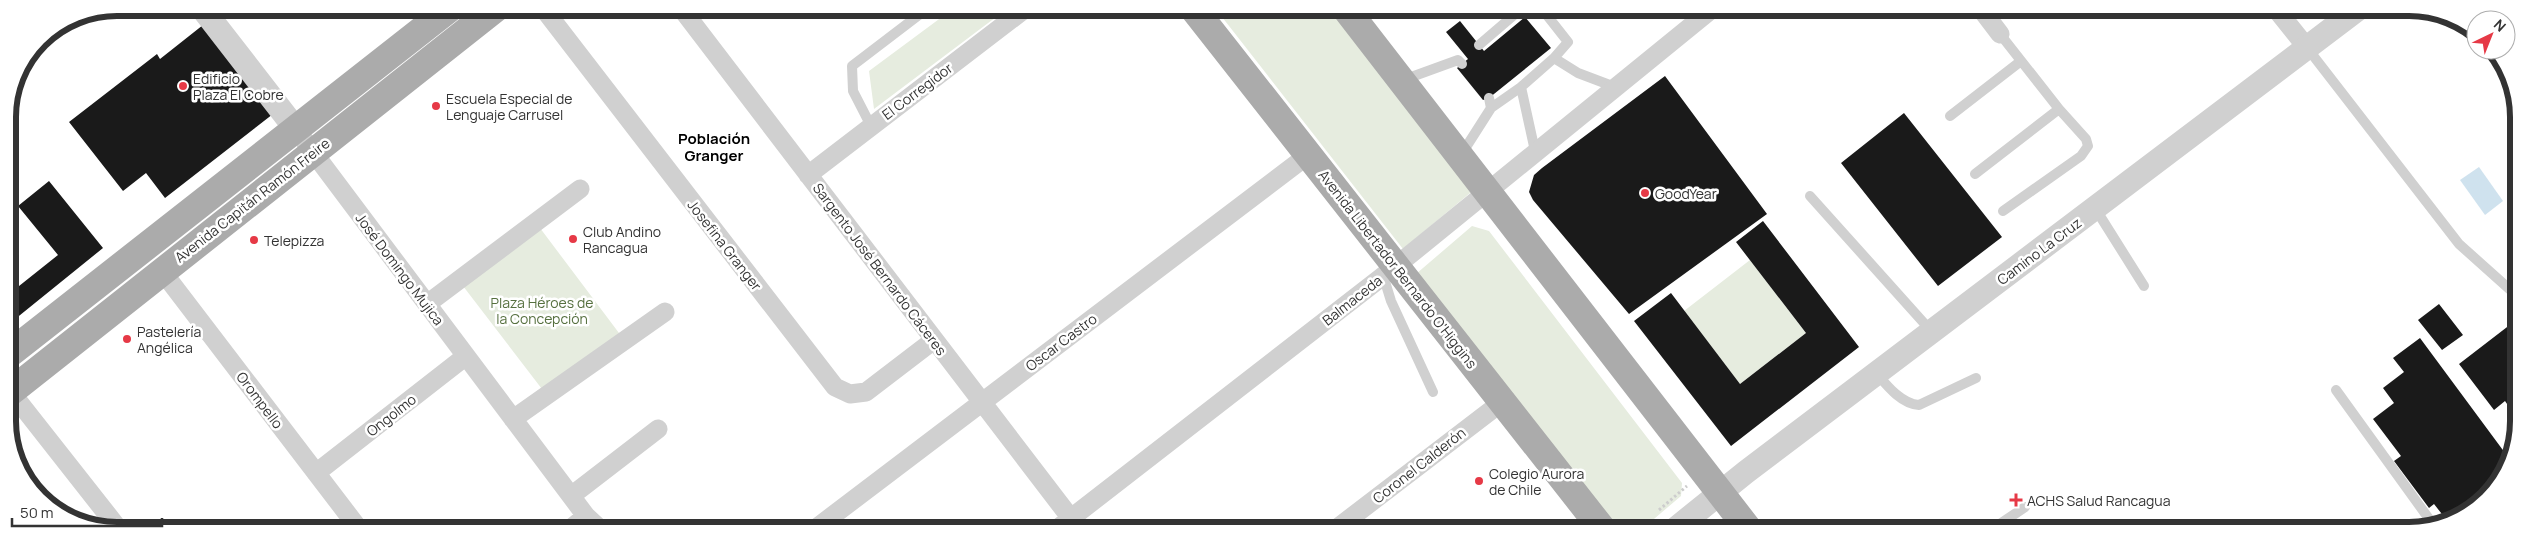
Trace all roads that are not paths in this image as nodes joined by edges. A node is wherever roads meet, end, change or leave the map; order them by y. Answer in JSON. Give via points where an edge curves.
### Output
{"nodes":[{"id":1,"x":208,"y":16,"type":"edge"},
{"id":2,"x":440,"y":16,"type":"edge"},
{"id":3,"x":486,"y":16,"type":"edge"},
{"id":4,"x":548,"y":16,"type":"edge"},
{"id":5,"x":687,"y":16,"type":"edge"},
{"id":6,"x":918,"y":16,"type":"edge"},
{"id":7,"x":1015,"y":16,"type":"edge"},
{"id":8,"x":1199,"y":16,"type":"edge"},
{"id":9,"x":1352,"y":16,"type":"edge"},
{"id":10,"x":1513,"y":16,"type":"edge"},
{"id":11,"x":1548,"y":16,"type":"edge"},
{"id":12,"x":1703,"y":16,"type":"edge"},
{"id":13,"x":1986,"y":16,"type":"edge"},
{"id":14,"x":2282,"y":16,"type":"edge"},
{"id":15,"x":2350,"y":16,"type":"edge"},
{"id":16,"x":2000,"y":34,"type":"joint"},
{"id":17,"x":1479,"y":45,"type":"dead end"},
{"id":18,"x":2308,"y":49,"type":"junction"},
{"id":19,"x":1554,"y":58,"type":"junction"},
{"id":20,"x":1462,"y":60,"type":"dead end"},
{"id":21,"x":2021,"y":61,"type":"junction"},
{"id":22,"x":1402,"y":80,"type":"junction"},
{"id":23,"x":1521,"y":87,"type":"junction"},
{"id":24,"x":1616,"y":87,"type":"junction"},
{"id":25,"x":2059,"y":109,"type":"junction"},
{"id":26,"x":1950,"y":116,"type":"dead end"},
{"id":27,"x":871,"y":126,"type":"junction"},
{"id":28,"x":295,"y":128,"type":"junction"},
{"id":29,"x":1535,"y":151,"type":"junction"},
{"id":30,"x":313,"y":152,"type":"junction"},
{"id":31,"x":1308,"y":155,"type":"junction"},
{"id":32,"x":1461,"y":156,"type":"junction"},
{"id":33,"x":1974,"y":174,"type":"dead end"},
{"id":34,"x":808,"y":175,"type":"junction"},
{"id":35,"x":580,"y":189,"type":"dead end"},
{"id":36,"x":1488,"y":191,"type":"junction"},
{"id":37,"x":1810,"y":196,"type":"dead end"},
{"id":38,"x":2096,"y":208,"type":"junction"},
{"id":39,"x":2003,"y":211,"type":"dead end"},
{"id":40,"x":1389,"y":271,"type":"junction"},
{"id":41,"x":162,"y":272,"type":"junction"},
{"id":42,"x":2144,"y":286,"type":"dead end"},
{"id":43,"x":2510,"y":290,"type":"edge"},
{"id":44,"x":427,"y":304,"type":"junction"},
{"id":45,"x":664,"y":312,"type":"dead end"},
{"id":46,"x":1932,"y":333,"type":"junction"},
{"id":47,"x":934,"y":340,"type":"junction"},
{"id":48,"x":16,"y":348,"type":"edge"},
{"id":49,"x":466,"y":356,"type":"junction"},
{"id":50,"x":1877,"y":374,"type":"junction"},
{"id":51,"x":1976,"y":378,"type":"dead end"},
{"id":52,"x":16,"y":387,"type":"edge"},
{"id":53,"x":2336,"y":390,"type":"dead end"},
{"id":54,"x":1433,"y":392,"type":"dead end"},
{"id":55,"x":16,"y":400,"type":"edge"},
{"id":56,"x":982,"y":402,"type":"junction"},
{"id":57,"x":1502,"y":402,"type":"junction"},
{"id":58,"x":513,"y":419,"type":"junction"},
{"id":59,"x":658,"y":429,"type":"dead end"},
{"id":60,"x":316,"y":473,"type":"junction"},
{"id":61,"x":1721,"y":492,"type":"junction"},
{"id":62,"x":571,"y":496,"type":"junction"},
{"id":63,"x":2024,"y":507,"type":"dead end"},
{"id":64,"x":2429,"y":519,"type":"edge"},
{"id":65,"x":113,"y":522,"type":"edge"},
{"id":66,"x":353,"y":522,"type":"edge"},
{"id":67,"x":592,"y":522,"type":"edge"},
{"id":68,"x":824,"y":522,"type":"edge"},
{"id":69,"x":1067,"y":522,"type":"edge"},
{"id":70,"x":1073,"y":522,"type":"edge"},
{"id":71,"x":1345,"y":522,"type":"edge"},
{"id":72,"x":1597,"y":522,"type":"edge"},
{"id":73,"x":1684,"y":522,"type":"edge"},
{"id":74,"x":1743,"y":522,"type":"edge"},
{"id":75,"x":2002,"y":522,"type":"edge"}],
"edges":[{"from":1,"to":28,"type":"street","name":"José Domingo Mujica"},
{"from":2,"to":28,"type":"main road"},
{"from":3,"to":30,"type":"main road","name":"Avenida Capitán Ramón Freire"},
{"from":4,"to":47,"type":"street","name":"Josefina Granger","via":[[835,387],[850,394],[866,392]]},
{"from":5,"to":34,"type":"street","name":"Sargento José Bernardo Cáceres"},
{"from":6,"to":27,"type":"lane","via":[[852,66],[853,91]]},
{"from":7,"to":27,"type":"street","name":"El Corregidor"},
{"from":8,"to":31,"type":"main road","name":"Avenida Libertador Bernardo O'Higgins"},
{"from":9,"to":22,"type":"main road"},
{"from":10,"to":17,"type":"lane"},
{"from":11,"to":19,"type":"lane","via":[[1568,42]]},
{"from":12,"to":24,"type":"street","name":"Balmaceda"},
{"from":13,"to":16,"type":"street"},
{"from":14,"to":18,"type":"street"},
{"from":15,"to":18,"type":"street","name":"Camino La Cruz"},
{"from":16,"to":21,"type":"lane"},
{"from":18,"to":38,"type":"street","name":"Camino La Cruz"},
{"from":18,"to":43,"type":"lane","via":[[2459,244]]},
{"from":19,"to":23,"type":"lane"},
{"from":19,"to":24,"type":"lane","via":[[1578,72]]},
{"from":20,"to":22,"type":"lane"},
{"from":21,"to":25,"type":"lane"},
{"from":21,"to":26,"type":"lane"},
{"from":22,"to":32,"type":"main road"},
{"from":23,"to":29,"type":"lane"},
{"from":23,"to":32,"type":"lane","via":[[1490,103]]},
{"from":24,"to":29,"type":"street","name":"Balmaceda"},
{"from":25,"to":33,"type":"lane"},
{"from":25,"to":39,"type":"lane","via":[[2086,139],[2088,146],[2081,156]]},
{"from":27,"to":34,"type":"street","name":"El Corregidor"},
{"from":28,"to":30,"type":"street","name":"José Domingo Mujica"},
{"from":28,"to":48,"type":"main road"},
{"from":29,"to":36,"type":"street","name":"Balmaceda"},
{"from":30,"to":41,"type":"main road","name":"Avenida Capitán Ramón Freire"},
{"from":30,"to":44,"type":"street","name":"José Domingo Mujica"},
{"from":31,"to":40,"type":"main road","name":"Avenida Libertador Bernardo O'Higgins"},
{"from":31,"to":56,"type":"street","name":"Oscar Castro"},
{"from":32,"to":36,"type":"main road"},
{"from":34,"to":47,"type":"street","name":"Sargento José Bernardo Cáceres"},
{"from":35,"to":44,"type":"street"},
{"from":36,"to":40,"type":"street","name":"Balmaceda"},
{"from":36,"to":61,"type":"main road"},
{"from":37,"to":46,"type":"lane"},
{"from":38,"to":42,"type":"lane"},
{"from":38,"to":46,"type":"street","name":"Camino La Cruz"},
{"from":40,"to":54,"type":"lane","via":[[1391,301]]},
{"from":40,"to":57,"type":"main road","name":"Avenida Libertador Bernardo O'Higgins"},
{"from":40,"to":70,"type":"street","name":"Balmaceda"},
{"from":41,"to":52,"type":"main road","name":"Avenida Capitán Ramón Freire"},
{"from":41,"to":60,"type":"street","name":"Orompello"},
{"from":44,"to":49,"type":"street","name":"José Domingo Mujica"},
{"from":45,"to":58,"type":"street"},
{"from":46,"to":50,"type":"street","name":"Camino La Cruz"},
{"from":47,"to":56,"type":"street","name":"Sargento José Bernardo Cáceres"},
{"from":49,"to":58,"type":"street","name":"José Domingo Mujica"},
{"from":49,"to":60,"type":"street","name":"Ongolmo"},
{"from":50,"to":51,"type":"lane","via":[[1901,398],[1913,405],[1920,405]]},
{"from":50,"to":61,"type":"street","name":"Camino La Cruz"},
{"from":53,"to":64,"type":"lane"},
{"from":55,"to":65,"type":"street"},
{"from":56,"to":68,"type":"street","name":"Oscar Castro"},
{"from":56,"to":69,"type":"street","name":"Sargento José Bernardo Cáceres"},
{"from":57,"to":71,"type":"street","name":"Coronel Calderón"},
{"from":57,"to":72,"type":"main road","name":"Avenida Libertador Bernardo O'Higgins"},
{"from":58,"to":62,"type":"street","name":"José Domingo Mujica"},
{"from":59,"to":62,"type":"street"},
{"from":60,"to":66,"type":"street","name":"Orompello"},
{"from":61,"to":73,"type":"street","name":"Camino La Cruz"},
{"from":61,"to":74,"type":"main road"},
{"from":62,"to":67,"type":"street","name":"José Domingo Mujica"},
{"from":63,"to":75,"type":"lane"}]}
